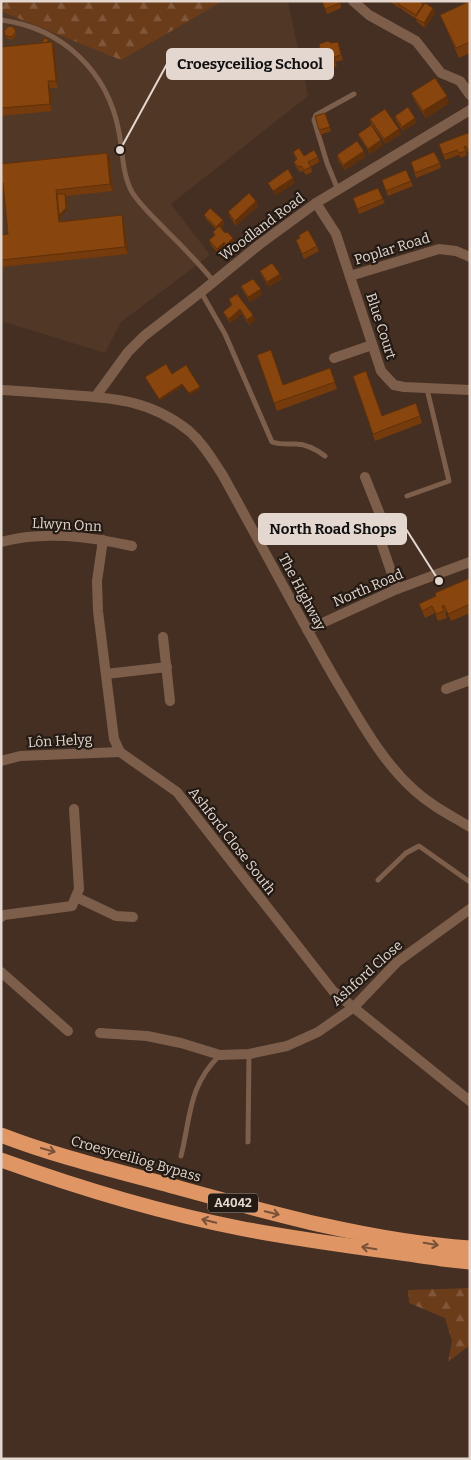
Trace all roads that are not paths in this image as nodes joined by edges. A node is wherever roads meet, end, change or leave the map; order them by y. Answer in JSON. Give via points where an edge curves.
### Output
{"nodes":[{"id":1,"x":353,"y":1,"type":"edge"},
{"id":2,"x":1,"y":20,"type":"edge"},
{"id":3,"x":354,"y":94,"type":"dead end"},
{"id":4,"x":470,"y":95,"type":"edge"},
{"id":5,"x":470,"y":110,"type":"edge"},
{"id":6,"x":338,"y":190,"type":"junction"},
{"id":7,"x":316,"y":203,"type":"junction"},
{"id":8,"x":470,"y":256,"type":"edge"},
{"id":9,"x":350,"y":276,"type":"junction"},
{"id":10,"x":214,"y":282,"type":"junction"},
{"id":11,"x":201,"y":292,"type":"junction"},
{"id":12,"x":372,"y":346,"type":"junction"},
{"id":13,"x":334,"y":358,"type":"dead end"},
{"id":14,"x":427,"y":388,"type":"junction"},
{"id":15,"x":1,"y":390,"type":"edge"},
{"id":16,"x":470,"y":390,"type":"edge"},
{"id":17,"x":96,"y":396,"type":"junction"},
{"id":18,"x":325,"y":456,"type":"dead end"},
{"id":19,"x":365,"y":477,"type":"dead end"},
{"id":20,"x":407,"y":496,"type":"dead end"},
{"id":21,"x":103,"y":540,"type":"junction"},
{"id":22,"x":1,"y":542,"type":"edge"},
{"id":23,"x":132,"y":546,"type":"dead end"},
{"id":24,"x":470,"y":562,"type":"edge"},
{"id":25,"x":397,"y":590,"type":"junction"},
{"id":26,"x":307,"y":630,"type":"junction"},
{"id":27,"x":163,"y":637,"type":"dead end"},
{"id":28,"x":166,"y":667,"type":"junction"},
{"id":29,"x":106,"y":674,"type":"junction"},
{"id":30,"x":470,"y":680,"type":"edge"},
{"id":31,"x":446,"y":689,"type":"dead end"},
{"id":32,"x":170,"y":701,"type":"dead end"},
{"id":33,"x":120,"y":752,"type":"junction"},
{"id":34,"x":1,"y":761,"type":"edge"},
{"id":35,"x":74,"y":809,"type":"dead end"},
{"id":36,"x":470,"y":827,"type":"edge"},
{"id":37,"x":378,"y":880,"type":"dead end"},
{"id":38,"x":470,"y":882,"type":"edge"},
{"id":39,"x":76,"y":897,"type":"junction"},
{"id":40,"x":470,"y":909,"type":"edge"},
{"id":41,"x":1,"y":917,"type":"edge"},
{"id":42,"x":133,"y":917,"type":"dead end"},
{"id":43,"x":2,"y":975,"type":"edge"},
{"id":44,"x":354,"y":1007,"type":"junction"},
{"id":45,"x":68,"y":1031,"type":"dead end"},
{"id":46,"x":100,"y":1033,"type":"dead end"},
{"id":47,"x":249,"y":1054,"type":"junction"},
{"id":48,"x":220,"y":1055,"type":"junction"},
{"id":49,"x":470,"y":1101,"type":"edge"},
{"id":50,"x":1,"y":1136,"type":"edge"},
{"id":51,"x":248,"y":1142,"type":"dead end"},
{"id":52,"x":181,"y":1156,"type":"dead end"},
{"id":53,"x":1,"y":1160,"type":"edge"},
{"id":54,"x":470,"y":1248,"type":"edge"},
{"id":55,"x":470,"y":1262,"type":"edge"}],
"edges":[{"from":1,"to":4,"type":"street","via":[[369,15],[416,41],[441,73],[460,81]]},
{"from":2,"to":10,"type":"lane","via":[[28,25],[48,34],[90,68],[101,82],[116,116],[131,190]]},
{"from":3,"to":6,"type":"lane","via":[[316,115],[314,120]]},
{"from":5,"to":6,"type":"street","name":"Woodland Road"},
{"from":6,"to":7,"type":"street","name":"Woodland Road"},
{"from":7,"to":9,"type":"street","name":"Blue Court","via":[[336,234]]},
{"from":7,"to":10,"type":"street","name":"Woodland Road"},
{"from":8,"to":9,"type":"street","name":"Poplar Road","via":[[439,249]]},
{"from":9,"to":12,"type":"street","name":"Blue Court"},
{"from":10,"to":11,"type":"street","name":"Woodland Road"},
{"from":11,"to":17,"type":"street","name":"Woodland Road","via":[[144,336]]},
{"from":11,"to":18,"type":"lane","via":[[225,334],[272,442],[308,446]]},
{"from":12,"to":13,"type":"street"},
{"from":12,"to":14,"type":"street","name":"Blue Court","via":[[381,371],[394,385]]},
{"from":14,"to":16,"type":"street","name":"Blue Court"},
{"from":14,"to":20,"type":"lane","via":[[449,481]]},
{"from":15,"to":17,"type":"street","name":"The Highway"},
{"from":17,"to":26,"type":"street","name":"The Highway","via":[[137,403],[175,421],[191,433],[222,474]]},
{"from":19,"to":25,"type":"street","via":[[380,517],[378,533]]},
{"from":21,"to":22,"type":"street","name":"Llwyn Onn","via":[[72,536],[27,537]]},
{"from":21,"to":23,"type":"street","name":"Llwyn Onn"},
{"from":21,"to":29,"type":"street","via":[[97,581]]},
{"from":24,"to":25,"type":"street","name":"North Road"},
{"from":25,"to":26,"type":"street","name":"North Road"},
{"from":26,"to":36,"type":"street","name":"The Highway","via":[[391,765],[412,789]]},
{"from":27,"to":28,"type":"street"},
{"from":28,"to":29,"type":"street"},
{"from":28,"to":32,"type":"street"},
{"from":29,"to":33,"type":"street","via":[[114,739]]},
{"from":30,"to":31,"type":"street"},
{"from":33,"to":34,"type":"street","name":"Lôn Helyg","via":[[20,756]]},
{"from":33,"to":44,"type":"street","name":"Ashford Close South","via":[[177,792],[320,976]]},
{"from":35,"to":39,"type":"street","via":[[79,889]]},
{"from":37,"to":38,"type":"lane","via":[[406,853],[419,846]]},
{"from":39,"to":41,"type":"street","via":[[72,906]]},
{"from":39,"to":42,"type":"street","via":[[116,916]]},
{"from":40,"to":44,"type":"street","name":"Ashford Close","via":[[397,962]]},
{"from":43,"to":45,"type":"street"},
{"from":44,"to":47,"type":"street","name":"Ashford Close","via":[[318,1032],[287,1046]]},
{"from":44,"to":49,"type":"street","name":"Ashford Close South"},
{"from":46,"to":48,"type":"street","name":"Ashford Close","via":[[146,1036]]},
{"from":47,"to":48,"type":"street","name":"Ashford Close"},
{"from":47,"to":51,"type":"lane"},
{"from":48,"to":52,"type":"lane","via":[[194,1092]]},
{"from":50,"to":54,"type":"highway","name":"Croesyceiliog Bypass","number":"A4042","one_way":true,"via":[[124,1173],[334,1229]]},
{"from":55,"to":53,"type":"highway","number":"A4042","one_way":true,"via":[[239,1228],[139,1205]]}]}
